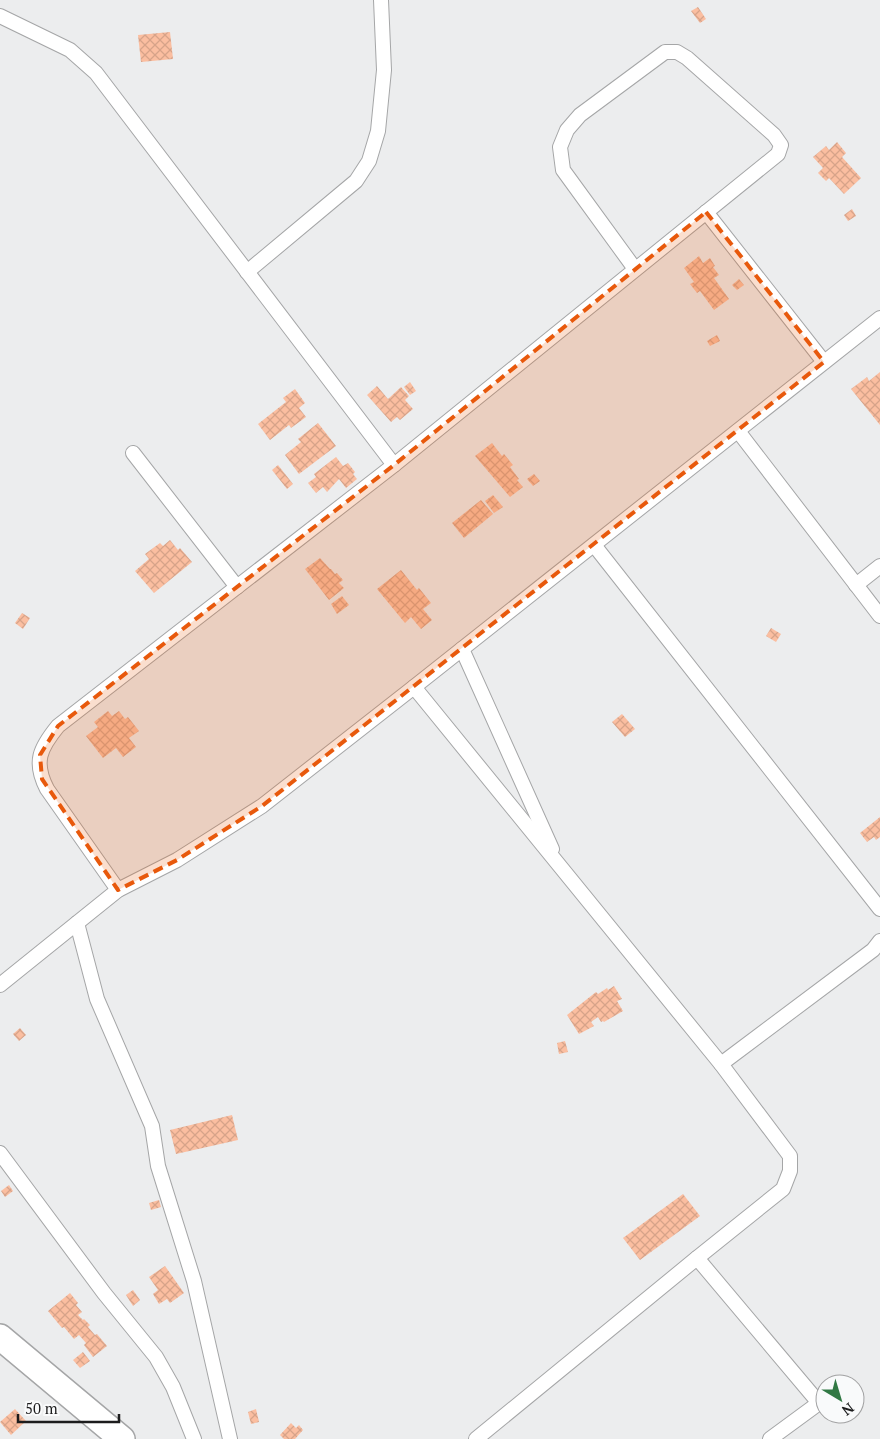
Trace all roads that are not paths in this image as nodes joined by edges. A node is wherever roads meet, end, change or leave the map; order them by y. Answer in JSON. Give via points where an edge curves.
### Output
{"nodes":[{"id":1,"x":381,"y":0,"type":"edge"},
{"id":2,"x":0,"y":16,"type":"edge"},
{"id":3,"x":706,"y":212,"type":"junction"},
{"id":4,"x":636,"y":269,"type":"junction"},
{"id":5,"x":247,"y":272,"type":"junction"},
{"id":6,"x":880,"y":318,"type":"edge"},
{"id":7,"x":824,"y":362,"type":"junction"},
{"id":8,"x":738,"y":431,"type":"junction"},
{"id":9,"x":133,"y":453,"type":"dead end"},
{"id":10,"x":394,"y":465,"type":"junction"},
{"id":11,"x":594,"y":545,"type":"junction"},
{"id":12,"x":880,"y":566,"type":"edge"},
{"id":13,"x":856,"y":585,"type":"junction"},
{"id":14,"x":237,"y":587,"type":"junction"},
{"id":15,"x":880,"y":616,"type":"edge"},
{"id":16,"x":462,"y":649,"type":"junction"},
{"id":17,"x":414,"y":687,"type":"junction"},
{"id":18,"x":559,"y":866,"type":"junction"},
{"id":19,"x":118,"y":890,"type":"junction"},
{"id":20,"x":880,"y":909,"type":"edge"},
{"id":21,"x":77,"y":923,"type":"junction"},
{"id":22,"x":880,"y":942,"type":"edge"},
{"id":23,"x":0,"y":985,"type":"edge"},
{"id":24,"x":721,"y":1064,"type":"junction"},
{"id":25,"x":0,"y":1153,"type":"edge"},
{"id":26,"x":697,"y":1258,"type":"junction"},
{"id":27,"x":0,"y":1337,"type":"edge"},
{"id":28,"x":491,"y":1434,"type":"edge"},
{"id":29,"x":772,"y":1438,"type":"edge"},
{"id":30,"x":122,"y":1439,"type":"edge"},
{"id":31,"x":194,"y":1439,"type":"edge"},
{"id":32,"x":230,"y":1439,"type":"edge"},
{"id":33,"x":476,"y":1439,"type":"edge"}],
"edges":[{"from":1,"to":5,"type":"street","via":[[384,70],[378,131],[369,160],[356,181]]},
{"from":2,"to":5,"type":"street","via":[[70,50],[96,73]]},
{"from":3,"to":4,"type":"street"},
{"from":3,"to":4,"type":"street","via":[[778,154],[781,145],[774,135],[687,58],[677,52],[665,52],[580,115],[567,130],[560,147],[563,170]]},
{"from":3,"to":7,"type":"street"},
{"from":4,"to":10,"type":"street"},
{"from":5,"to":10,"type":"street"},
{"from":6,"to":7,"type":"street"},
{"from":7,"to":8,"type":"street"},
{"from":8,"to":11,"type":"street"},
{"from":8,"to":13,"type":"street"},
{"from":9,"to":14,"type":"street"},
{"from":10,"to":14,"type":"street"},
{"from":11,"to":16,"type":"street"},
{"from":11,"to":20,"type":"street"},
{"from":12,"to":13,"type":"street"},
{"from":13,"to":15,"type":"street"},
{"from":14,"to":19,"type":"street","via":[[58,726],[40,755],[42,779],[47,789]]},
{"from":16,"to":17,"type":"street"},
{"from":16,"to":18,"type":"street"},
{"from":17,"to":18,"type":"street"},
{"from":17,"to":19,"type":"street","via":[[262,806],[177,860]]},
{"from":18,"to":24,"type":"street"},
{"from":19,"to":21,"type":"street"},
{"from":21,"to":23,"type":"street"},
{"from":21,"to":32,"type":"street","via":[[97,999],[152,1126],[158,1166],[194,1281]]},
{"from":22,"to":24,"type":"street"},
{"from":24,"to":26,"type":"street","via":[[790,1156],[790,1171],[783,1188]]},
{"from":25,"to":31,"type":"street","via":[[156,1358],[173,1387]]},
{"from":26,"to":28,"type":"street"},
{"from":26,"to":29,"type":"street","via":[[819,1404]]},
{"from":27,"to":30,"type":"highway"},
{"from":28,"to":33,"type":"street"}]}
